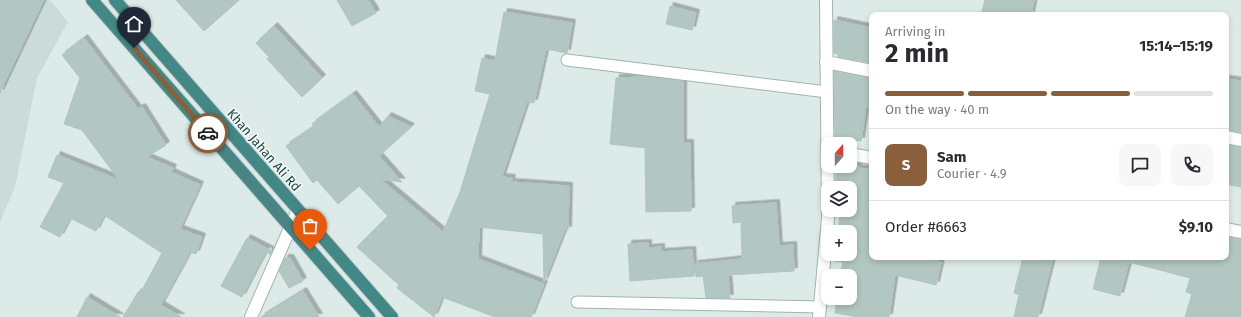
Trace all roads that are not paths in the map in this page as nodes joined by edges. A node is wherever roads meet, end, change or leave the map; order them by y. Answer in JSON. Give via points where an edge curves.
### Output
{"nodes":[{"id":1,"x":92,"y":0,"type":"edge"},
{"id":2,"x":116,"y":0,"type":"edge"},
{"id":3,"x":826,"y":0,"type":"edge"},
{"id":4,"x":567,"y":60,"type":"dead end"},
{"id":5,"x":826,"y":62,"type":"junction"},
{"id":6,"x":869,"y":69,"type":"edge"},
{"id":7,"x":827,"y":92,"type":"junction"},
{"id":8,"x":828,"y":137,"type":"edge"},
{"id":9,"x":1229,"y":138,"type":"edge"},
{"id":10,"x":1241,"y":140,"type":"edge"},
{"id":11,"x":857,"y":155,"type":"edge"},
{"id":12,"x":869,"y":157,"type":"edge"},
{"id":13,"x":828,"y":173,"type":"edge"},
{"id":14,"x":298,"y":210,"type":"junction"},
{"id":15,"x":290,"y":227,"type":"junction"},
{"id":16,"x":1229,"y":230,"type":"edge"},
{"id":17,"x":1241,"y":232,"type":"edge"},
{"id":18,"x":576,"y":302,"type":"dead end"},
{"id":19,"x":819,"y":312,"type":"edge"},
{"id":20,"x":251,"y":317,"type":"edge"},
{"id":21,"x":369,"y":317,"type":"edge"},
{"id":22,"x":392,"y":317,"type":"edge"}],
"edges":[{"from":1,"to":15,"type":"highway"},
{"from":2,"to":14,"type":"highway","name":"Khan Jahan Ali Rd"},
{"from":3,"to":5,"type":"street"},
{"from":4,"to":7,"type":"lane"},
{"from":5,"to":6,"type":"street"},
{"from":5,"to":7,"type":"street"},
{"from":7,"to":8,"type":"street"},
{"from":9,"to":10,"type":"street"},
{"from":11,"to":12,"type":"street"},
{"from":13,"to":19,"type":"street","via":[[828,218]]},
{"from":14,"to":15,"type":"street"},
{"from":14,"to":22,"type":"highway","name":"Khan Jahan Ali Rd"},
{"from":15,"to":20,"type":"street"},
{"from":15,"to":21,"type":"highway"},
{"from":16,"to":17,"type":"street"},
{"from":18,"to":19,"type":"lane"}]}
